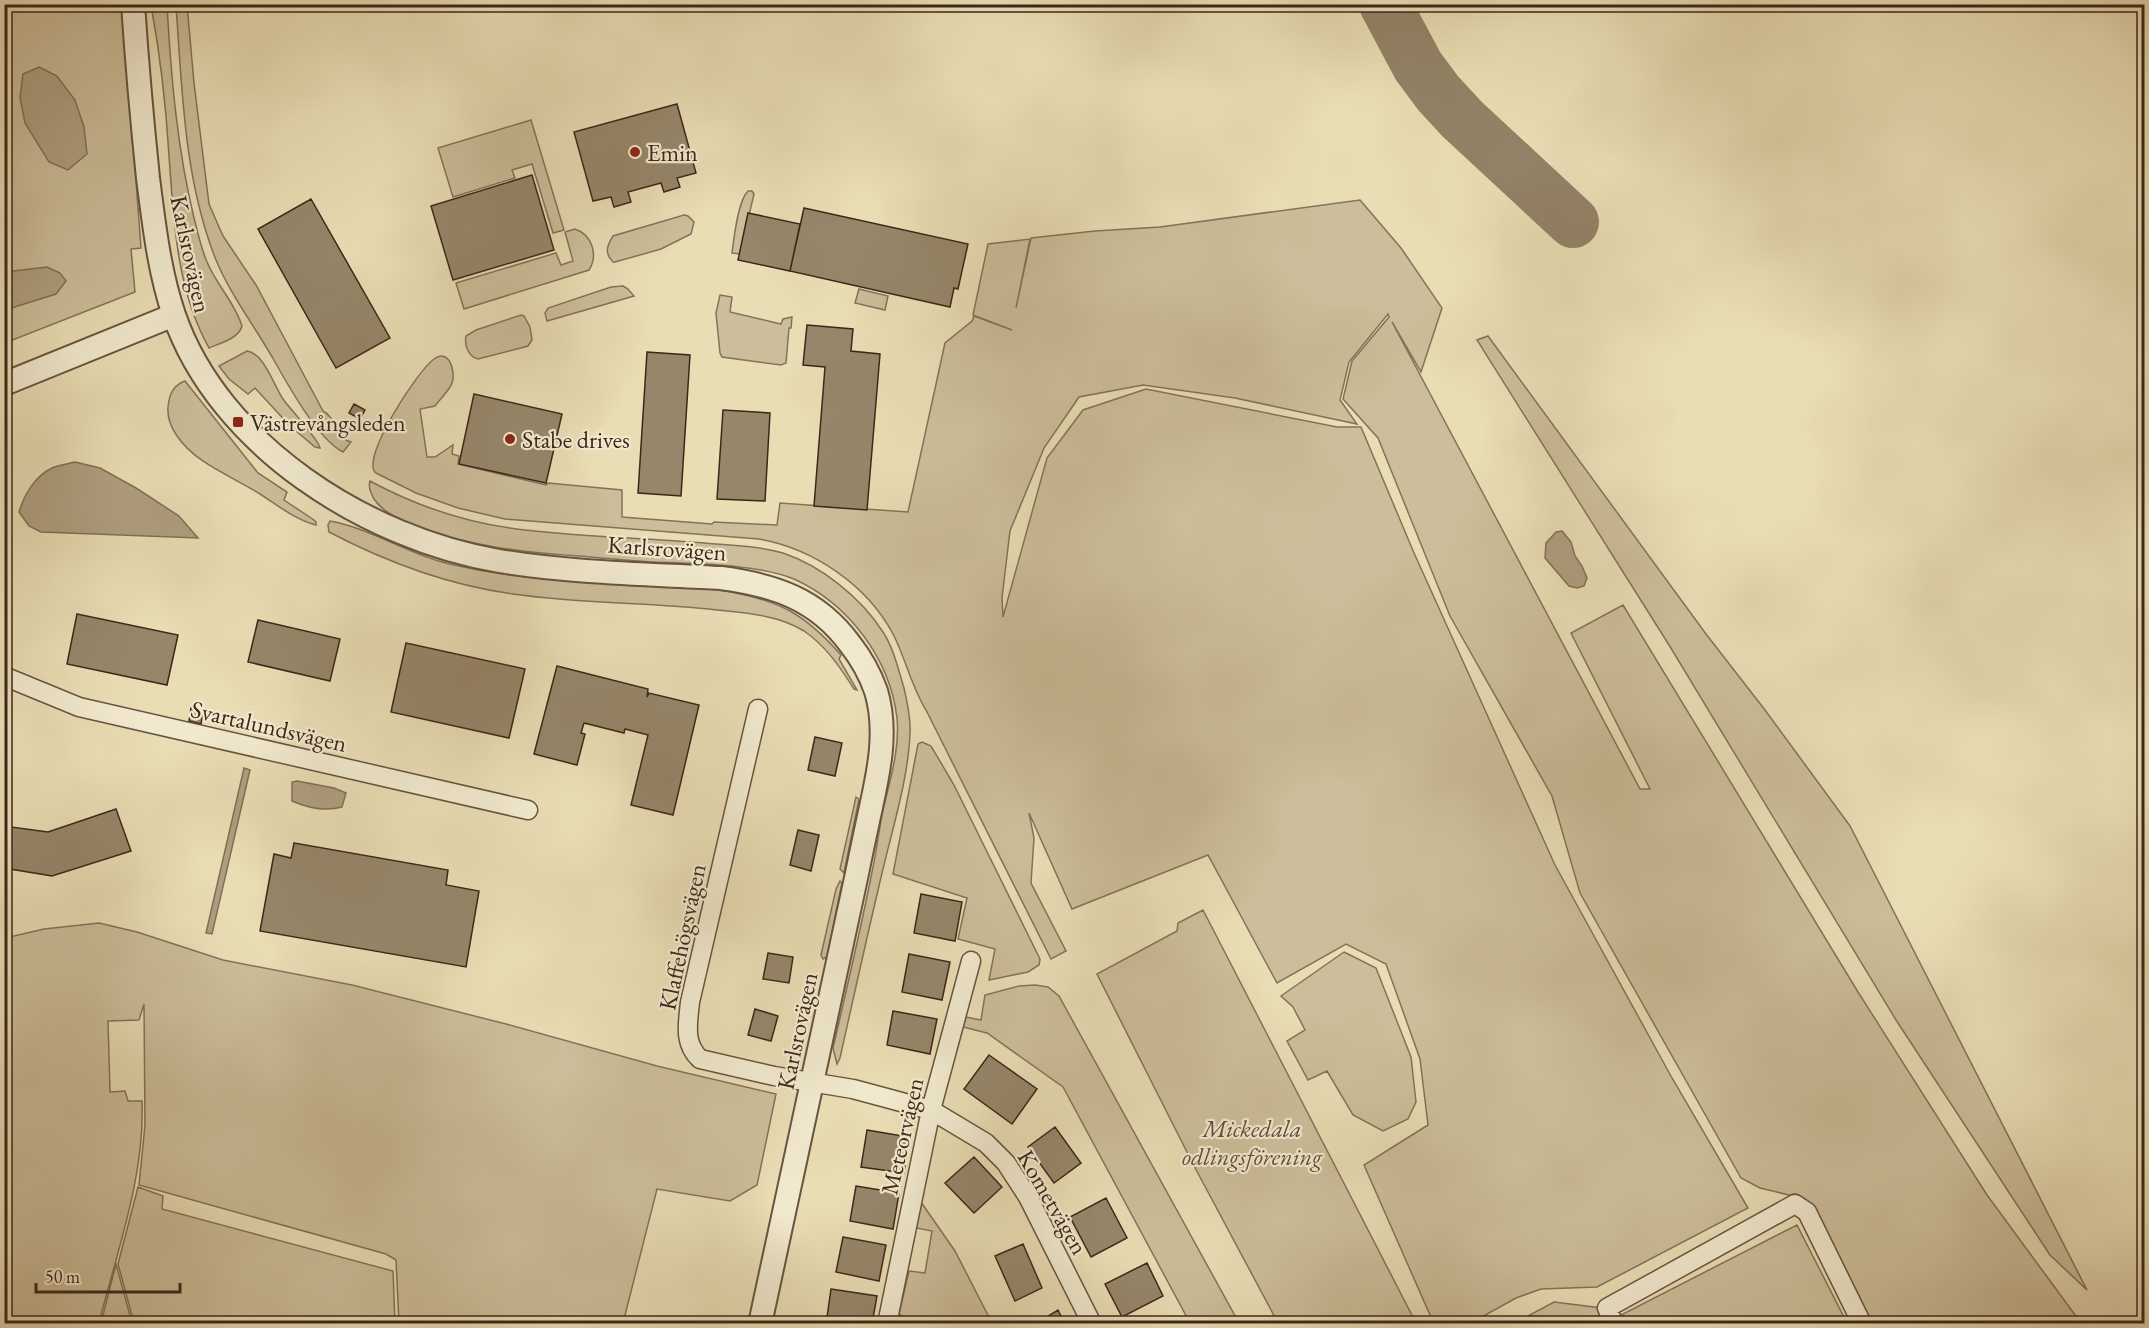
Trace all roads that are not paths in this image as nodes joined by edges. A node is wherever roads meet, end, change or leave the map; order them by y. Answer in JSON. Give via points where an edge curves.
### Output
{"nodes":[{"id":1,"x":133,"y":4,"type":"edge"},
{"id":2,"x":174,"y":315,"type":"junction"},
{"id":3,"x":4,"y":384,"type":"edge"},
{"id":4,"x":4,"y":674,"type":"edge"},
{"id":5,"x":758,"y":709,"type":"dead end"},
{"id":6,"x":528,"y":810,"type":"dead end"},
{"id":7,"x":971,"y":961,"type":"dead end"},
{"id":8,"x":814,"y":1082,"type":"junction"},
{"id":9,"x":931,"y":1110,"type":"junction"},
{"id":10,"x":760,"y":1323,"type":"edge"},
{"id":11,"x":887,"y":1323,"type":"edge"},
{"id":12,"x":1092,"y":1323,"type":"edge"},
{"id":13,"x":1614,"y":1323,"type":"edge"},
{"id":14,"x":1862,"y":1323,"type":"edge"}],
"edges":[{"from":1,"to":2,"type":"street","name":"Karlsrovägen","via":[[152,207]]},
{"from":2,"to":3,"type":"street"},
{"from":2,"to":8,"type":"street","name":"Karlsrovägen","via":[[201,370],[250,434],[336,499],[397,531],[499,561],[747,582],[811,605],[842,632],[876,691],[881,744]]},
{"from":4,"to":6,"type":"street","name":"Svartalundsvägen","via":[[79,707]]},
{"from":5,"to":8,"type":"street","name":"Klaffehögsvägen","via":[[690,1002],[687,1030],[692,1051],[700,1059]]},
{"from":7,"to":9,"type":"street","name":"Meteorvägen"},
{"from":8,"to":9,"type":"street","name":"Kometvägen"},
{"from":8,"to":10,"type":"street","name":"Karlsrovägen"},
{"from":9,"to":11,"type":"street","name":"Meteorvägen"},
{"from":9,"to":12,"type":"street","name":"Kometvägen","via":[[986,1143],[1006,1163],[1028,1197]]},
{"from":13,"to":14,"type":"street","via":[[1607,1308],[1795,1204],[1807,1212]]}]}
